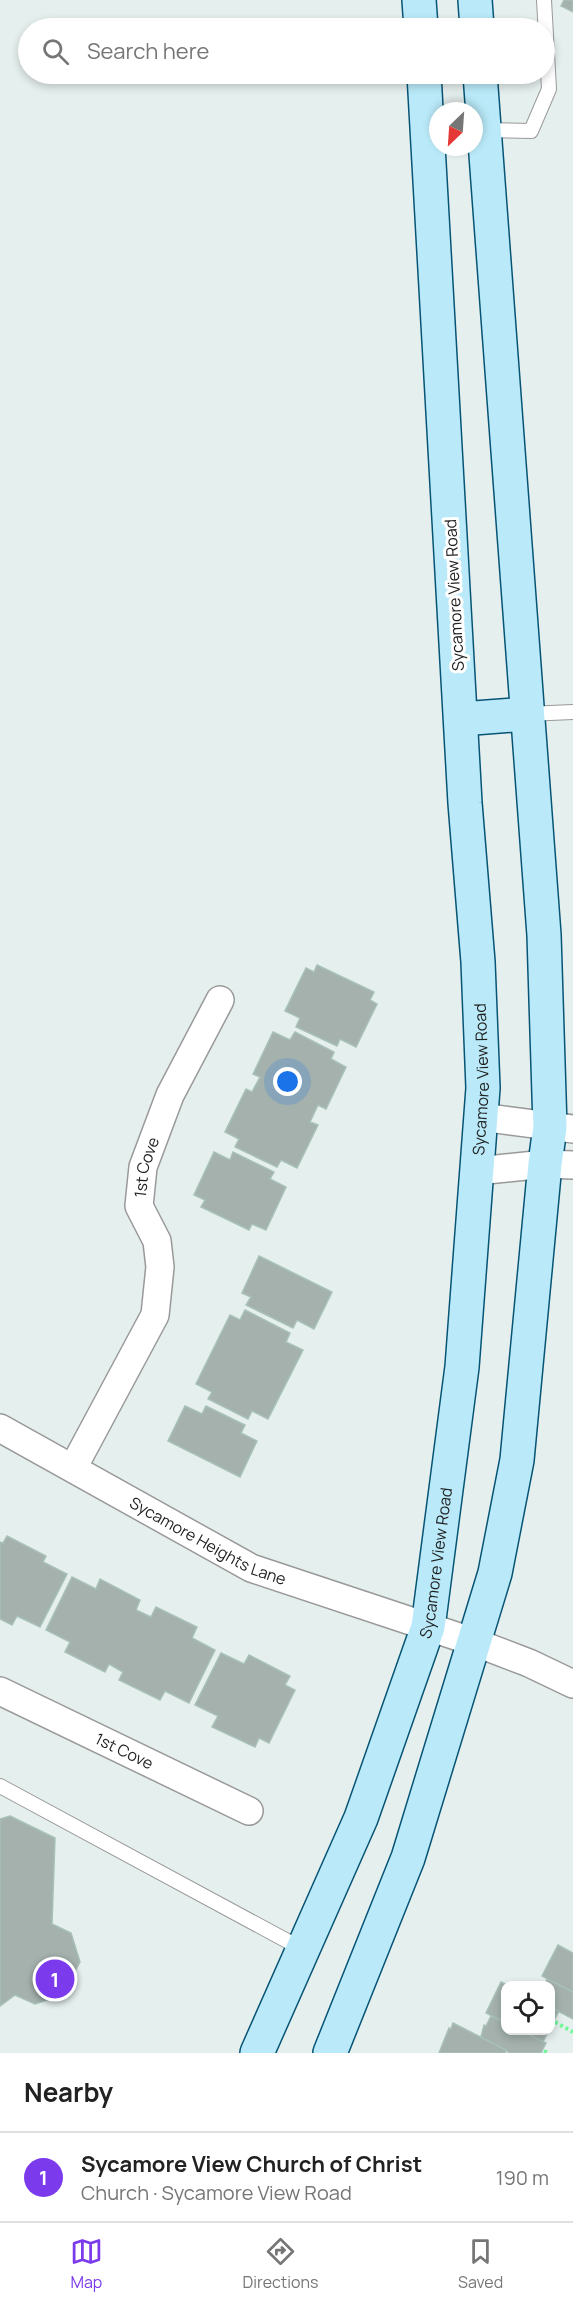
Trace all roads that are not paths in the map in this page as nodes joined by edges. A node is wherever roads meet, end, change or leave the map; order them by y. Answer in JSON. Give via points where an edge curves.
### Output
{"nodes":[{"id":1,"x":418,"y":0,"type":"edge"},
{"id":2,"x":475,"y":0,"type":"edge"},
{"id":3,"x":544,"y":0,"type":"edge"},
{"id":4,"x":420,"y":18,"type":"edge"},
{"id":5,"x":476,"y":18,"type":"edge"},
{"id":6,"x":545,"y":18,"type":"edge"},
{"id":7,"x":426,"y":84,"type":"edge"},
{"id":8,"x":480,"y":84,"type":"edge"},
{"id":9,"x":549,"y":84,"type":"edge"},
{"id":10,"x":480,"y":102,"type":"edge"},
{"id":11,"x":429,"y":105,"type":"edge"},
{"id":12,"x":483,"y":130,"type":"edge"},
{"id":13,"x":434,"y":156,"type":"edge"},
{"id":14,"x":481,"y":156,"type":"edge"},
{"id":15,"x":573,"y":712,"type":"edge"},
{"id":16,"x":527,"y":714,"type":"junction"},
{"id":17,"x":461,"y":719,"type":"junction"},
{"id":18,"x":220,"y":1000,"type":"dead end"},
{"id":19,"x":481,"y":1117,"type":"junction"},
{"id":20,"x":562,"y":1128,"type":"edge"},
{"id":21,"x":559,"y":1164,"type":"edge"},
{"id":22,"x":477,"y":1171,"type":"junction"},
{"id":23,"x":0,"y":1428,"type":"edge"},
{"id":24,"x":73,"y":1468,"type":"junction"},
{"id":25,"x":428,"y":1627,"type":"junction"},
{"id":26,"x":474,"y":1642,"type":"junction"},
{"id":27,"x":573,"y":1684,"type":"edge"},
{"id":28,"x":0,"y":1691,"type":"edge"},
{"id":29,"x":0,"y":1786,"type":"edge"},
{"id":30,"x":249,"y":1811,"type":"dead end"},
{"id":31,"x":304,"y":1950,"type":"junction"},
{"id":32,"x":257,"y":2053,"type":"edge"},
{"id":33,"x":330,"y":2053,"type":"edge"}],
"edges":[{"from":1,"to":4,"type":"main road"},
{"from":2,"to":5,"type":"main road"},
{"from":3,"to":6,"type":"lane"},
{"from":7,"to":11,"type":"main road","name":"Sycamore View Road"},
{"from":8,"to":10,"type":"main road"},
{"from":9,"to":12,"type":"lane","via":[[531,131]]},
{"from":13,"to":17,"type":"main road","name":"Sycamore View Road"},
{"from":14,"to":16,"type":"main road"},
{"from":15,"to":16,"type":"lane"},
{"from":16,"to":17,"type":"main road"},
{"from":16,"to":20,"type":"main road"},
{"from":17,"to":19,"type":"main road","name":"Sycamore View Road","via":[[478,962]]},
{"from":18,"to":24,"type":"street","name":"1st Cove","via":[[170,1095],[143,1167],[139,1206],[157,1241],[160,1267],[155,1315]]},
{"from":19,"to":20,"type":"street"},
{"from":19,"to":22,"type":"main road","name":"Sycamore View Road"},
{"from":20,"to":21,"type":"main road"},
{"from":21,"to":22,"type":"street"},
{"from":21,"to":26,"type":"main road","via":[[517,1460],[495,1573]]},
{"from":22,"to":25,"type":"main road","name":"Sycamore View Road","via":[[462,1367]]},
{"from":23,"to":24,"type":"street","name":"Sycamore Heights Lane"},
{"from":24,"to":25,"type":"street","name":"Sycamore Heights Lane","via":[[251,1568]]},
{"from":25,"to":26,"type":"street","name":"Sycamore Heights Lane"},
{"from":25,"to":31,"type":"main road","name":"Sycamore View Road","via":[[361,1818]]},
{"from":26,"to":27,"type":"street","name":"Sycamore Heights Lane"},
{"from":26,"to":33,"type":"main road","via":[[408,1858]]},
{"from":28,"to":30,"type":"street","name":"1st Cove"},
{"from":29,"to":31,"type":"lane"},
{"from":31,"to":32,"type":"main road","name":"Sycamore View Road"}]}
